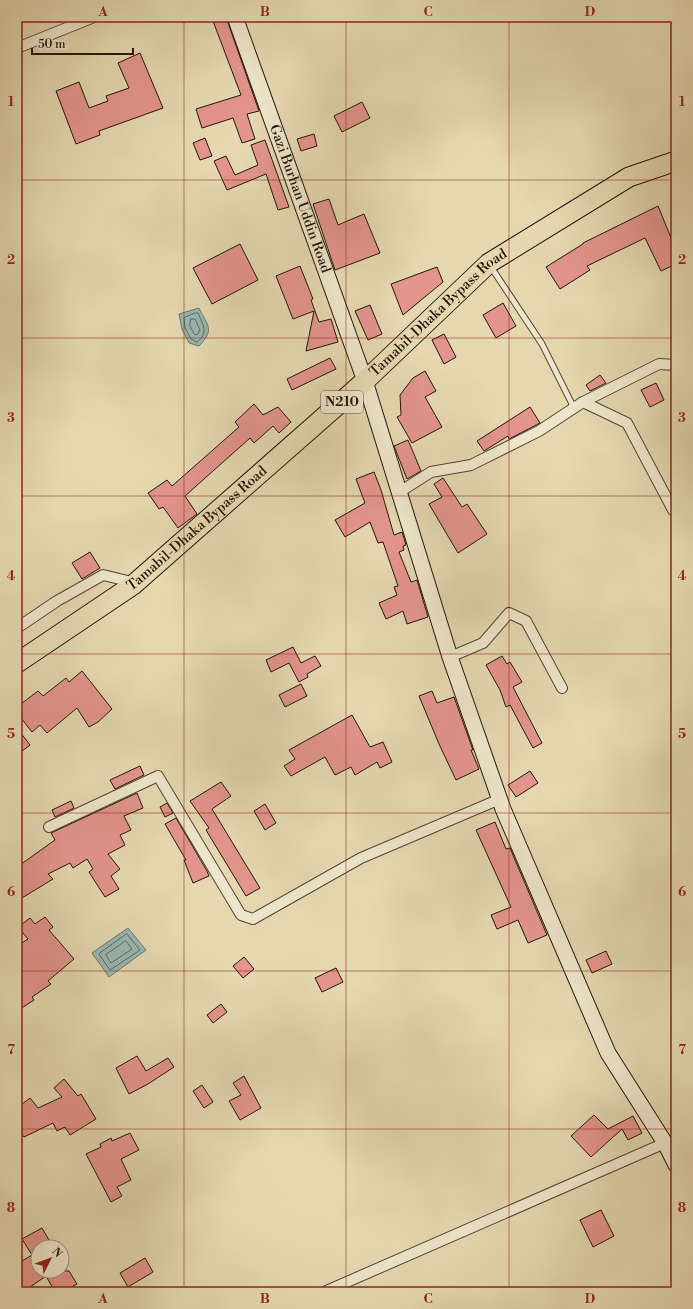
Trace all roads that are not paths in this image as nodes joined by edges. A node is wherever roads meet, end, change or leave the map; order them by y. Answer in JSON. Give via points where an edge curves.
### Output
{"nodes":[{"id":1,"x":94,"y":17,"type":"edge"},
{"id":2,"x":235,"y":17,"type":"edge"},
{"id":3,"x":17,"y":48,"type":"edge"},
{"id":4,"x":676,"y":161,"type":"edge"},
{"id":5,"x":489,"y":263,"type":"junction"},
{"id":6,"x":676,"y":365,"type":"edge"},
{"id":7,"x":365,"y":381,"type":"junction"},
{"id":8,"x":583,"y":402,"type":"junction"},
{"id":9,"x":572,"y":404,"type":"dead end"},
{"id":10,"x":398,"y":493,"type":"junction"},
{"id":11,"x":676,"y":512,"type":"edge"},
{"id":12,"x":136,"y":583,"type":"junction"},
{"id":13,"x":17,"y":628,"type":"edge"},
{"id":14,"x":450,"y":657,"type":"junction"},
{"id":15,"x":17,"y":663,"type":"edge"},
{"id":16,"x":562,"y":688,"type":"dead end"},
{"id":17,"x":500,"y":800,"type":"junction"},
{"id":18,"x":49,"y":827,"type":"dead end"},
{"id":19,"x":670,"y":1141,"type":"edge"},
{"id":20,"x":676,"y":1165,"type":"edge"},
{"id":21,"x":324,"y":1292,"type":"edge"}],
"edges":[{"from":1,"to":3,"type":"street"},
{"from":2,"to":7,"type":"street","name":"Gazi Burhan Uddin Road"},
{"from":4,"to":5,"type":"highway","name":"Tamabil-Dhaka Bypass Road","number":"N210","via":[[629,178]]},
{"from":5,"to":7,"type":"highway","name":"Tamabil-Dhaka Bypass Road","number":"N210"},
{"from":5,"to":9,"type":"lane","via":[[542,344]]},
{"from":6,"to":8,"type":"street","via":[[659,364]]},
{"from":7,"to":10,"type":"street","name":"Gazi Burhan Uddin Road"},
{"from":7,"to":12,"type":"highway","name":"Tamabil-Dhaka Bypass Road","number":"N210"},
{"from":8,"to":10,"type":"street","via":[[539,431],[478,462],[431,472]]},
{"from":8,"to":11,"type":"street","via":[[627,423]]},
{"from":10,"to":14,"type":"street","name":"Gazi Burhan Uddin Road"},
{"from":12,"to":13,"type":"street","via":[[103,575]]},
{"from":12,"to":15,"type":"highway","name":"Tamabil-Dhaka Bypass Road","number":"N210"},
{"from":14,"to":16,"type":"street","via":[[483,643],[509,613],[526,621]]},
{"from":14,"to":17,"type":"street","name":"Gazi Burhan Uddin Road"},
{"from":17,"to":18,"type":"street","via":[[361,858],[253,919],[241,915],[158,776]]},
{"from":17,"to":19,"type":"street","name":"Gazi Burhan Uddin Road","via":[[608,1053]]},
{"from":19,"to":20,"type":"street","name":"Gazi Burhan Uddin Road"},
{"from":19,"to":21,"type":"street"}]}
